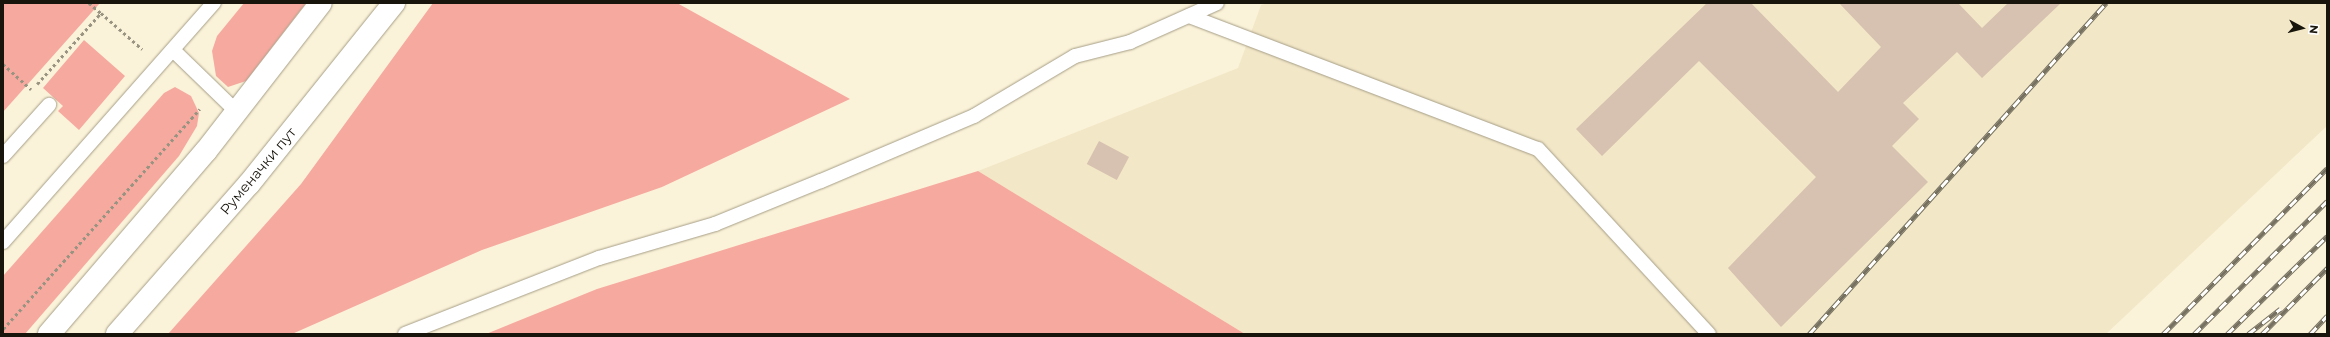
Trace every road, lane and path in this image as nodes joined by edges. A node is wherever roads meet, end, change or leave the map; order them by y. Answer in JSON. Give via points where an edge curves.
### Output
{"nodes":[{"id":1,"x":89,"y":3,"type":"edge"},
{"id":2,"x":214,"y":3,"type":"edge"},
{"id":3,"x":321,"y":3,"type":"edge"},
{"id":4,"x":394,"y":3,"type":"edge"},
{"id":5,"x":1217,"y":3,"type":"edge"},
{"id":6,"x":101,"y":13,"type":"junction"},
{"id":7,"x":1189,"y":16,"type":"junction"},
{"id":8,"x":150,"y":46,"type":"dead end"},
{"id":9,"x":173,"y":50,"type":"junction"},
{"id":10,"x":3,"y":64,"type":"edge"},
{"id":11,"x":32,"y":90,"type":"junction"},
{"id":12,"x":215,"y":92,"type":"junction"},
{"id":13,"x":27,"y":95,"type":"dead end"},
{"id":14,"x":49,"y":105,"type":"dead end"},
{"id":15,"x":237,"y":112,"type":"junction"},
{"id":16,"x":3,"y":156,"type":"edge"},
{"id":17,"x":3,"y":242,"type":"edge"},
{"id":18,"x":3,"y":329,"type":"edge"},
{"id":19,"x":48,"y":334,"type":"edge"},
{"id":20,"x":117,"y":334,"type":"edge"},
{"id":21,"x":405,"y":334,"type":"edge"},
{"id":22,"x":1709,"y":334,"type":"edge"}],
"edges":[{"from":1,"to":6,"type":"path"},
{"from":2,"to":9,"type":"lane"},
{"from":3,"to":15,"type":"main road"},
{"from":4,"to":20,"type":"main road","name":"Руменачки пут","via":[[249,184]]},
{"from":5,"to":7,"type":"lane"},
{"from":6,"to":8,"type":"path","via":[[145,51]]},
{"from":6,"to":11,"type":"path"},
{"from":7,"to":21,"type":"lane","via":[[1130,42],[1075,56],[974,116],[822,181],[715,224],[599,258]]},
{"from":7,"to":22,"type":"lane","via":[[1538,149]]},
{"from":9,"to":12,"type":"lane"},
{"from":9,"to":17,"type":"lane"},
{"from":10,"to":11,"type":"path"},
{"from":11,"to":13,"type":"path"},
{"from":12,"to":15,"type":"lane"},
{"from":12,"to":18,"type":"path"},
{"from":14,"to":16,"type":"lane"},
{"from":15,"to":19,"type":"main road"}]}
